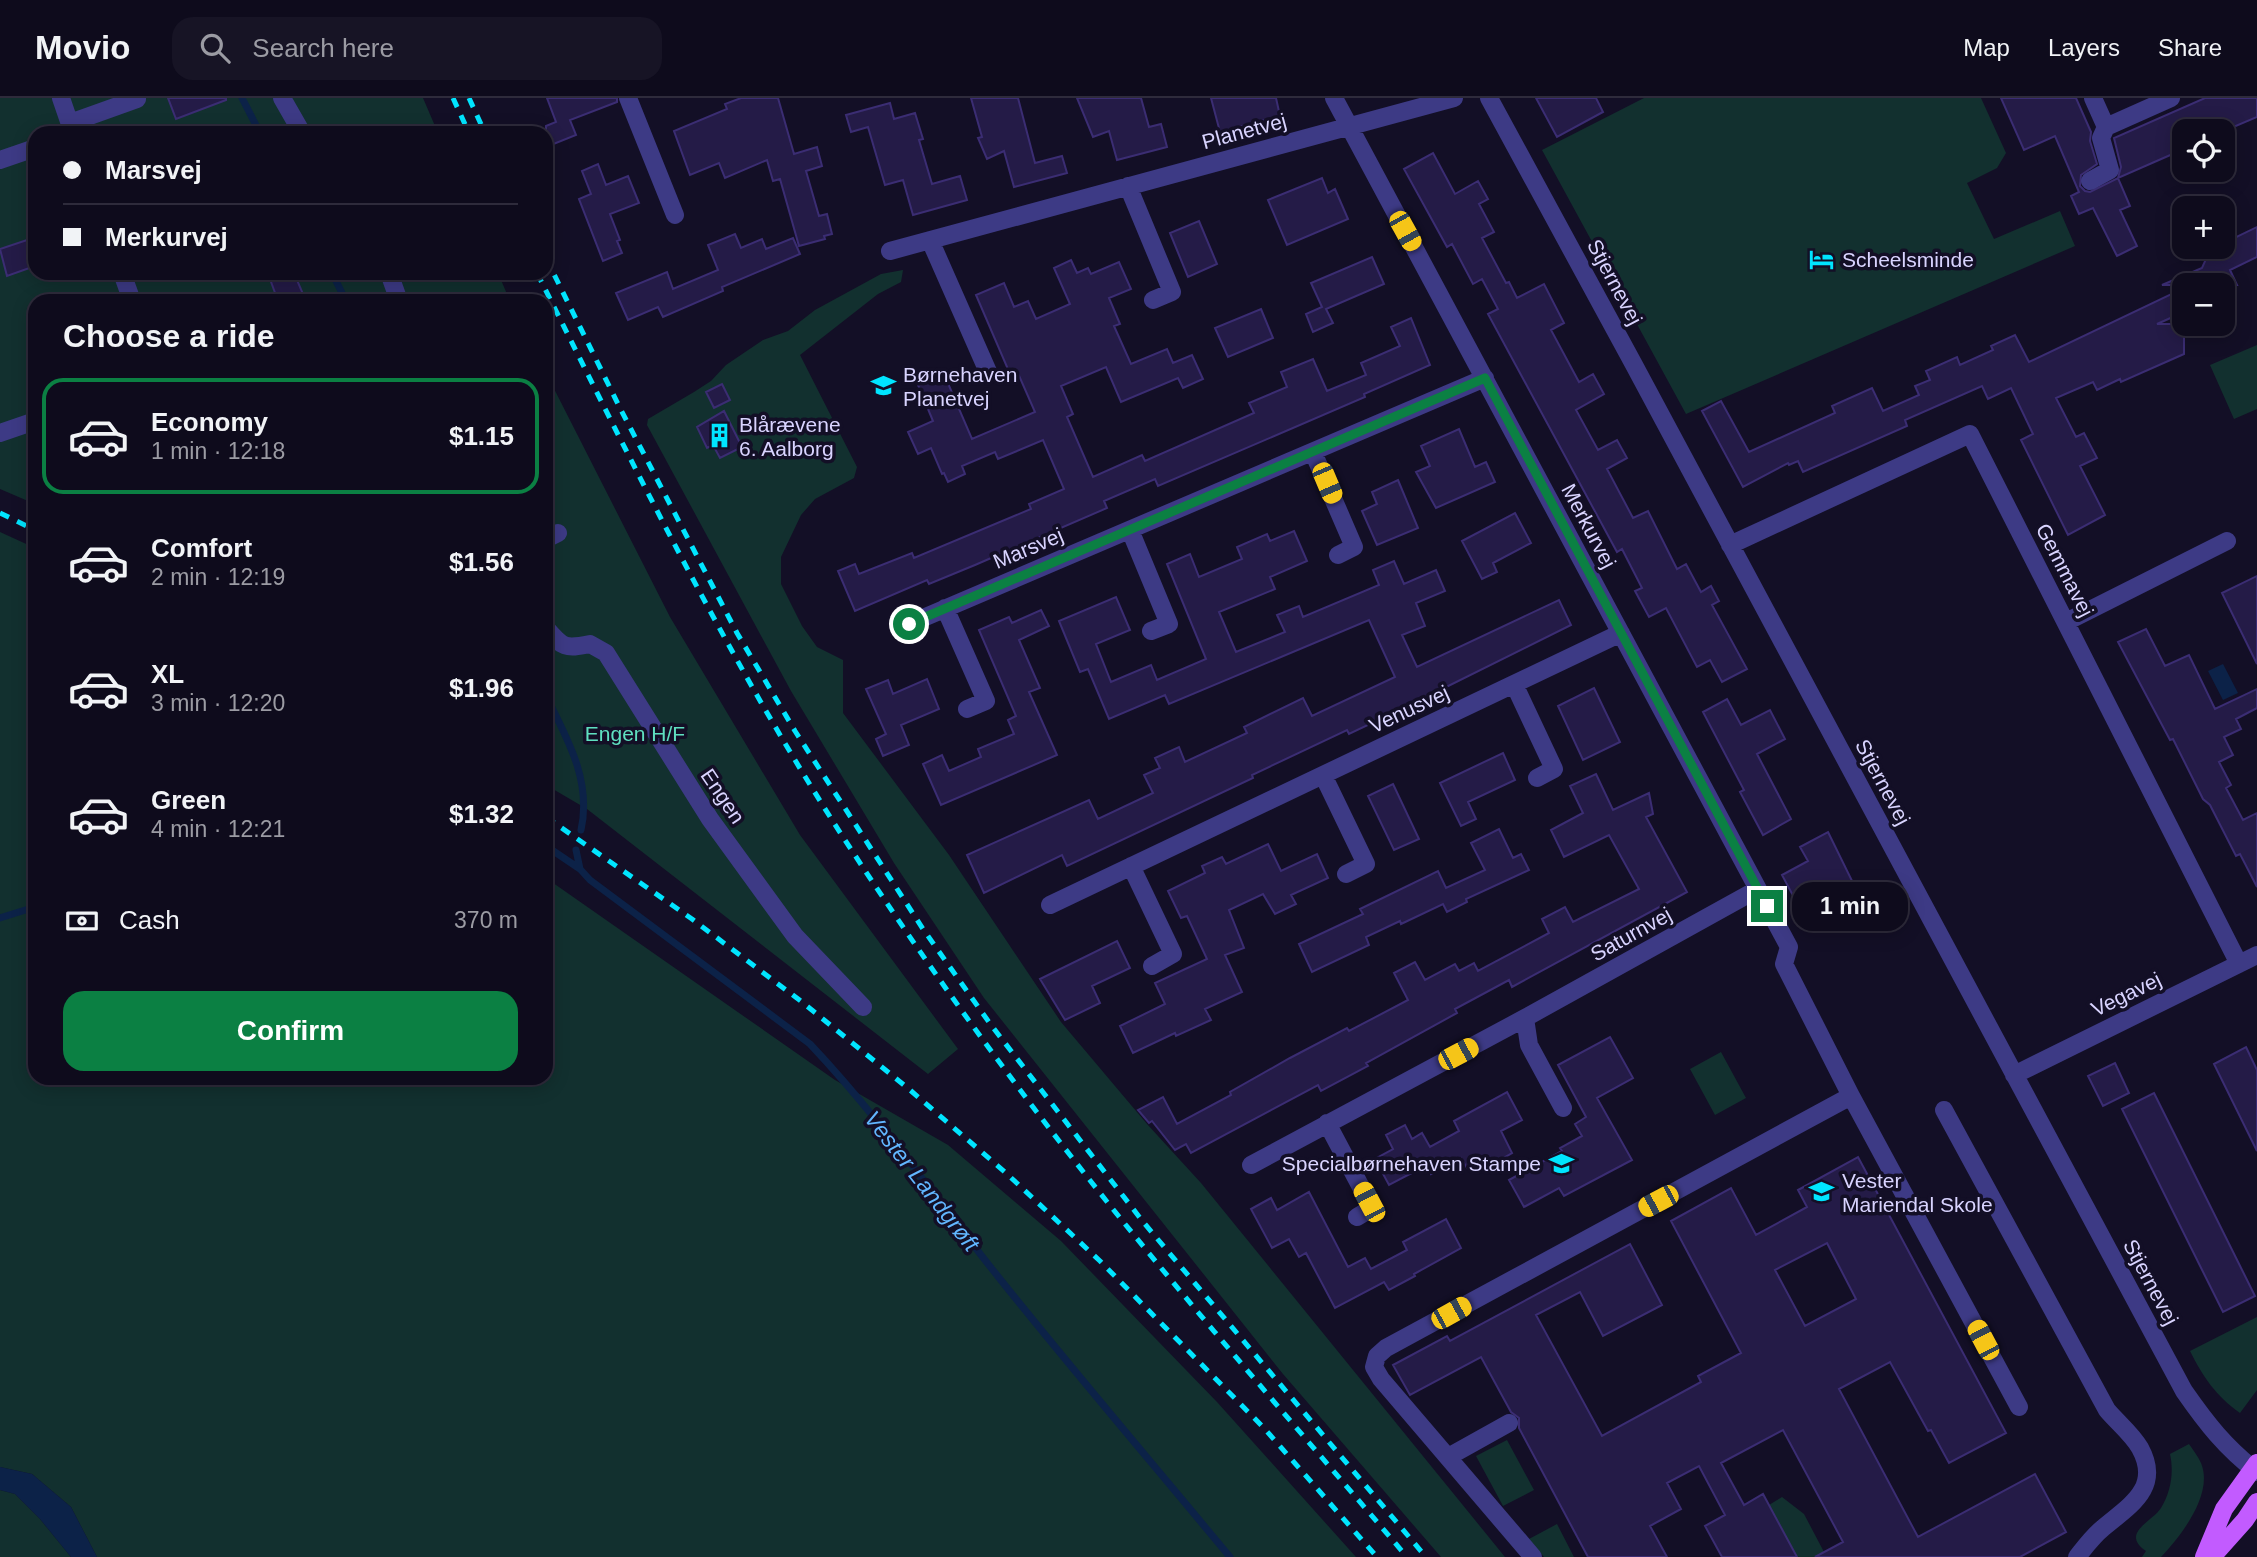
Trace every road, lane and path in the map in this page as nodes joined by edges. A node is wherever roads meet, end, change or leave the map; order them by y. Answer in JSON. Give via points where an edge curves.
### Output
{"nodes":[{"id":1,"x":61,"y":98,"type":"edge"},
{"id":2,"x":282,"y":98,"type":"edge"},
{"id":3,"x":628,"y":98,"type":"edge"},
{"id":4,"x":1334,"y":98,"type":"edge"},
{"id":5,"x":1454,"y":98,"type":"edge"},
{"id":6,"x":1489,"y":98,"type":"edge"},
{"id":7,"x":2093,"y":98,"type":"edge"},
{"id":8,"x":2171,"y":98,"type":"edge"},
{"id":9,"x":136,"y":99,"type":"edge"},
{"id":10,"x":71,"y":126,"type":"edge"},
{"id":11,"x":76,"y":126,"type":"edge"},
{"id":12,"x":298,"y":126,"type":"edge"},
{"id":13,"x":1348,"y":127,"type":"junction"},
{"id":14,"x":2106,"y":127,"type":"junction"},
{"id":15,"x":28,"y":150,"type":"edge"},
{"id":16,"x":0,"y":160,"type":"edge"},
{"id":17,"x":2090,"y":181,"type":"dead end"},
{"id":18,"x":1128,"y":186,"type":"junction"},
{"id":19,"x":675,"y":215,"type":"dead end"},
{"id":20,"x":930,"y":240,"type":"junction"},
{"id":21,"x":890,"y":251,"type":"dead end"},
{"id":22,"x":1153,"y":300,"type":"dead end"},
{"id":23,"x":989,"y":374,"type":"dead end"},
{"id":24,"x":1485,"y":378,"type":"junction"},
{"id":25,"x":28,"y":423,"type":"edge"},
{"id":26,"x":0,"y":433,"type":"edge"},
{"id":27,"x":1313,"y":452,"type":"junction"},
{"id":28,"x":1130,"y":530,"type":"junction"},
{"id":29,"x":2227,"y":541,"type":"dead end"},
{"id":30,"x":1730,"y":545,"type":"junction"},
{"id":31,"x":1338,"y":555,"type":"dead end"},
{"id":32,"x":945,"y":608,"type":"junction"},
{"id":33,"x":2066,"y":622,"type":"junction"},
{"id":34,"x":909,"y":624,"type":"dead end"},
{"id":35,"x":1151,"y":631,"type":"dead end"},
{"id":36,"x":1621,"y":633,"type":"junction"},
{"id":37,"x":553,"y":635,"type":"edge"},
{"id":38,"x":1514,"y":684,"type":"junction"},
{"id":39,"x":967,"y":709,"type":"dead end"},
{"id":40,"x":1323,"y":775,"type":"junction"},
{"id":41,"x":1537,"y":778,"type":"dead end"},
{"id":42,"x":1131,"y":866,"type":"junction"},
{"id":43,"x":1346,"y":874,"type":"dead end"},
{"id":44,"x":1758,"y":889,"type":"junction"},
{"id":45,"x":1050,"y":905,"type":"dead end"},
{"id":46,"x":2257,"y":955,"type":"edge"},
{"id":47,"x":2239,"y":964,"type":"junction"},
{"id":48,"x":1152,"y":966,"type":"dead end"},
{"id":49,"x":863,"y":1007,"type":"dead end"},
{"id":50,"x":1525,"y":1018,"type":"junction"},
{"id":51,"x":2014,"y":1075,"type":"junction"},
{"id":52,"x":1852,"y":1096,"type":"junction"},
{"id":53,"x":1563,"y":1108,"type":"dead end"},
{"id":54,"x":1944,"y":1110,"type":"dead end"},
{"id":55,"x":1327,"y":1123,"type":"junction"},
{"id":56,"x":1251,"y":1165,"type":"dead end"},
{"id":57,"x":1357,"y":1217,"type":"dead end"},
{"id":58,"x":2019,"y":1407,"type":"dead end"},
{"id":59,"x":1509,"y":1423,"type":"dead end"},
{"id":60,"x":1448,"y":1457,"type":"junction"},
{"id":61,"x":2256,"y":1468,"type":"edge"},
{"id":62,"x":2257,"y":1502,"type":"edge"},
{"id":63,"x":1533,"y":1557,"type":"edge"},
{"id":64,"x":2077,"y":1557,"type":"edge"},
{"id":65,"x":2204,"y":1557,"type":"edge"},
{"id":66,"x":2213,"y":1557,"type":"edge"}],
"edges":[{"from":1,"to":10,"type":"street"},
{"from":2,"to":12,"type":"street"},
{"from":3,"to":19,"type":"street"},
{"from":4,"to":13,"type":"street","name":"Merkurvej"},
{"from":5,"to":13,"type":"street","name":"Planetvej"},
{"from":6,"to":30,"type":"street","name":"Stjernevej"},
{"from":7,"to":14,"type":"street"},
{"from":8,"to":14,"type":"street"},
{"from":9,"to":11,"type":"street"},
{"from":13,"to":18,"type":"street","name":"Planetvej"},
{"from":13,"to":24,"type":"street","name":"Merkurvej"},
{"from":14,"to":17,"type":"street","via":[[2101,138],[2110,170]]},
{"from":15,"to":16,"type":"street"},
{"from":18,"to":20,"type":"street","name":"Planetvej"},
{"from":18,"to":22,"type":"street","via":[[1172,292]]},
{"from":20,"to":21,"type":"street","name":"Planetvej"},
{"from":20,"to":23,"type":"street"},
{"from":24,"to":27,"type":"street","name":"Marsvej"},
{"from":24,"to":36,"type":"street","name":"Merkurvej"},
{"from":25,"to":26,"type":"street"},
{"from":27,"to":28,"type":"street","name":"Marsvej"},
{"from":27,"to":31,"type":"street","via":[[1354,547]]},
{"from":28,"to":32,"type":"street","name":"Marsvej"},
{"from":28,"to":35,"type":"street","via":[[1169,624]]},
{"from":29,"to":33,"type":"street"},
{"from":30,"to":33,"type":"street","name":"Gemmavej","via":[[1970,433]]},
{"from":30,"to":51,"type":"street","name":"Stjernevej"},
{"from":32,"to":34,"type":"street","name":"Marsvej"},
{"from":32,"to":39,"type":"street","via":[[986,701]]},
{"from":33,"to":47,"type":"street","name":"Gemmavej"},
{"from":36,"to":38,"type":"street","name":"Venusvej"},
{"from":36,"to":44,"type":"street","name":"Merkurvej"},
{"from":37,"to":49,"type":"street","name":"Engen","via":[[571,648],[590,644],[606,653],[710,819],[795,936]]},
{"from":38,"to":40,"type":"street","name":"Venusvej"},
{"from":38,"to":41,"type":"street","via":[[1554,769]]},
{"from":40,"to":42,"type":"street","name":"Venusvej"},
{"from":40,"to":43,"type":"street","via":[[1366,864]]},
{"from":42,"to":45,"type":"street","name":"Venusvej"},
{"from":42,"to":48,"type":"street","via":[[1173,954]]},
{"from":44,"to":50,"type":"street","name":"Saturnvej"},
{"from":44,"to":52,"type":"street","name":"Merkurvej","via":[[1790,947],[1784,964]]},
{"from":46,"to":47,"type":"street","name":"Vegavej"},
{"from":47,"to":51,"type":"street","name":"Vegavej"},
{"from":50,"to":53,"type":"street","via":[[1529,1045]]},
{"from":50,"to":55,"type":"street","name":"Saturnvej"},
{"from":51,"to":61,"type":"street","name":"Stjernevej","via":[[2184,1391],[2209,1428]]},
{"from":52,"to":58,"type":"street"},
{"from":52,"to":60,"type":"street","via":[[1377,1356],[1374,1367],[1381,1379]]},
{"from":54,"to":64,"type":"street","via":[[2107,1410],[2139,1446],[2145,1460],[2142,1493]]},
{"from":55,"to":56,"type":"street","name":"Saturnvej"},
{"from":55,"to":57,"type":"street","via":[[1372,1208]]},
{"from":59,"to":60,"type":"street"},
{"from":60,"to":63,"type":"street"},
{"from":61,"to":65,"type":"main road","via":[[2224,1509]]},
{"from":62,"to":66,"type":"main road"}]}
